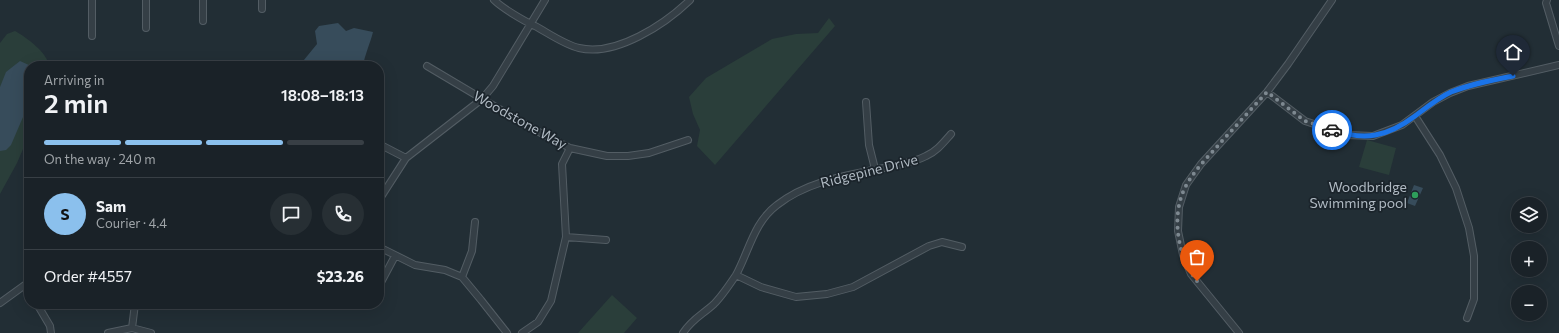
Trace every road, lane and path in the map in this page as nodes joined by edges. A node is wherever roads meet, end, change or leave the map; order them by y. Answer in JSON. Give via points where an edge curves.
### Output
{"nodes":[{"id":1,"x":92,"y":0,"type":"edge"},
{"id":2,"x":146,"y":0,"type":"edge"},
{"id":3,"x":203,"y":0,"type":"edge"},
{"id":4,"x":262,"y":0,"type":"edge"},
{"id":5,"x":494,"y":0,"type":"edge"},
{"id":6,"x":545,"y":0,"type":"edge"},
{"id":7,"x":690,"y":0,"type":"edge"},
{"id":8,"x":1332,"y":0,"type":"edge"},
{"id":9,"x":1547,"y":0,"type":"edge"},
{"id":10,"x":262,"y":9,"type":"dead end"},
{"id":11,"x":203,"y":21,"type":"dead end"},
{"id":12,"x":530,"y":24,"type":"junction"},
{"id":13,"x":146,"y":28,"type":"dead end"},
{"id":14,"x":92,"y":36,"type":"dead end"},
{"id":15,"x":1559,"y":46,"type":"edge"},
{"id":16,"x":1559,"y":65,"type":"edge"},
{"id":17,"x":427,"y":66,"type":"dead end"},
{"id":18,"x":1267,"y":92,"type":"junction"},
{"id":19,"x":482,"y":99,"type":"junction"},
{"id":20,"x":866,"y":102,"type":"dead end"},
{"id":21,"x":1415,"y":116,"type":"junction"},
{"id":22,"x":950,"y":134,"type":"dead end"},
{"id":23,"x":688,"y":140,"type":"dead end"},
{"id":24,"x":384,"y":147,"type":"edge"},
{"id":25,"x":570,"y":148,"type":"junction"},
{"id":26,"x":406,"y":158,"type":"junction"},
{"id":27,"x":875,"y":170,"type":"junction"},
{"id":28,"x":384,"y":192,"type":"edge"},
{"id":29,"x":475,"y":222,"type":"dead end"},
{"id":30,"x":566,"y":237,"type":"junction"},
{"id":31,"x":606,"y":240,"type":"dead end"},
{"id":32,"x":962,"y":248,"type":"dead end"},
{"id":33,"x":384,"y":250,"type":"edge"},
{"id":34,"x":395,"y":256,"type":"junction"},
{"id":35,"x":736,"y":275,"type":"junction"},
{"id":36,"x":384,"y":277,"type":"edge"},
{"id":37,"x":462,"y":277,"type":"junction"},
{"id":38,"x":24,"y":286,"type":"edge"},
{"id":39,"x":0,"y":303,"type":"edge"},
{"id":40,"x":40,"y":309,"type":"edge"},
{"id":41,"x":134,"y":309,"type":"edge"},
{"id":42,"x":1467,"y":318,"type":"dead end"},
{"id":43,"x":132,"y":328,"type":"junction"},
{"id":44,"x":51,"y":333,"type":"edge"},
{"id":45,"x":108,"y":333,"type":"edge"},
{"id":46,"x":151,"y":333,"type":"edge"},
{"id":47,"x":507,"y":333,"type":"edge"},
{"id":48,"x":522,"y":333,"type":"edge"},
{"id":49,"x":683,"y":333,"type":"edge"},
{"id":50,"x":1239,"y":333,"type":"edge"}],
"edges":[{"from":1,"to":14,"type":"street"},
{"from":2,"to":13,"type":"street"},
{"from":3,"to":11,"type":"street"},
{"from":4,"to":10,"type":"street"},
{"from":5,"to":12,"type":"street"},
{"from":6,"to":12,"type":"street"},
{"from":7,"to":12,"type":"street","via":[[675,15],[643,34],[629,41],[598,49],[579,48]]},
{"from":8,"to":18,"type":"street"},
{"from":9,"to":15,"type":"street"},
{"from":12,"to":19,"type":"street","via":[[493,86]]},
{"from":16,"to":21,"type":"street","via":[[1468,86],[1433,102]]},
{"from":17,"to":19,"type":"street","name":"Woodstone Way"},
{"from":18,"to":21,"type":"street","via":[[1305,121],[1347,135],[1373,136],[1402,125]]},
{"from":18,"to":50,"type":"street","via":[[1201,164],[1186,184],[1179,207],[1178,231],[1183,255],[1191,274]]},
{"from":19,"to":25,"type":"street","name":"Woodstone Way"},
{"from":19,"to":26,"type":"street"},
{"from":20,"to":27,"type":"street","via":[[869,146]]},
{"from":21,"to":42,"type":"street","via":[[1440,155],[1456,188],[1470,228],[1475,276],[1474,299]]},
{"from":22,"to":27,"type":"street","name":"Ridgepine Drive","via":[[939,148],[926,157]]},
{"from":23,"to":25,"type":"street","name":"Woodstone Way","via":[[649,153],[628,156],[607,156]]},
{"from":24,"to":26,"type":"street"},
{"from":25,"to":30,"type":"street","via":[[562,164]]},
{"from":26,"to":28,"type":"street"},
{"from":27,"to":35,"type":"street","name":"Ridgepine Drive","via":[[824,180],[777,204],[764,217]]},
{"from":29,"to":37,"type":"street","via":[[472,251]]},
{"from":30,"to":31,"type":"street"},
{"from":30,"to":48,"type":"street","via":[[551,301],[538,322]]},
{"from":32,"to":35,"type":"street","via":[[942,242],[929,246],[853,287],[827,294],[796,297],[761,287]]},
{"from":33,"to":34,"type":"street"},
{"from":34,"to":36,"type":"street"},
{"from":34,"to":37,"type":"street","via":[[415,265],[445,270]]},
{"from":35,"to":49,"type":"street","name":"Ridgepine Drive","via":[[714,303],[690,322]]},
{"from":37,"to":47,"type":"street"},
{"from":38,"to":39,"type":"street"},
{"from":40,"to":44,"type":"street","via":[[50,326]]},
{"from":41,"to":43,"type":"street"},
{"from":43,"to":45,"type":"street"},
{"from":43,"to":46,"type":"street"}]}
